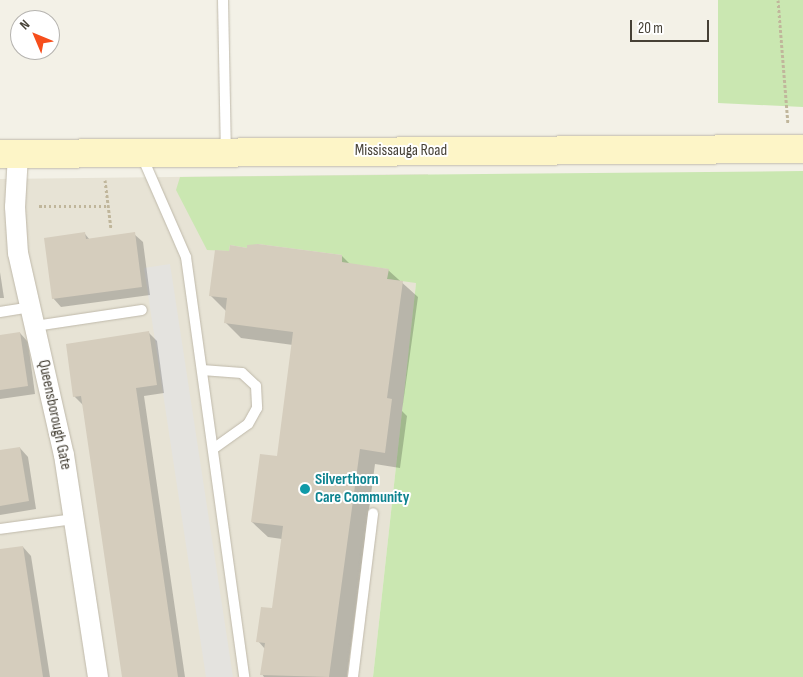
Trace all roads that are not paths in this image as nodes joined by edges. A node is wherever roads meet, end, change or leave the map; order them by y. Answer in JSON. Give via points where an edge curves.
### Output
{"nodes":[{"id":1,"x":223,"y":0,"type":"edge"},
{"id":2,"x":796,"y":149,"type":"edge"},
{"id":3,"x":226,"y":152,"type":"junction"},
{"id":4,"x":141,"y":153,"type":"junction"},
{"id":5,"x":9,"y":154,"type":"edge"},
{"id":6,"x":142,"y":310,"type":"dead end"},
{"id":7,"x":0,"y":312,"type":"edge"},
{"id":8,"x":33,"y":316,"type":"junction"},
{"id":9,"x":202,"y":370,"type":"junction"},
{"id":10,"x":213,"y":449,"type":"junction"},
{"id":11,"x":373,"y":512,"type":"dead end"},
{"id":12,"x":74,"y":519,"type":"junction"},
{"id":13,"x":0,"y":529,"type":"edge"},
{"id":14,"x":98,"y":677,"type":"edge"},
{"id":15,"x":244,"y":677,"type":"edge"},
{"id":16,"x":353,"y":677,"type":"edge"}],
"edges":[{"from":1,"to":3,"type":"lane"},
{"from":2,"to":3,"type":"main road","name":"Mississauga Road"},
{"from":3,"to":4,"type":"main road","name":"Mississauga Road"},
{"from":4,"to":5,"type":"main road","name":"Mississauga Road"},
{"from":4,"to":9,"type":"lane","via":[[186,257]]},
{"from":5,"to":8,"type":"street","name":"Queensborough Gate","via":[[16,230]]},
{"from":6,"to":8,"type":"lane"},
{"from":7,"to":8,"type":"lane"},
{"from":8,"to":12,"type":"street","name":"Queensborough Gate","via":[[64,455]]},
{"from":9,"to":10,"type":"lane"},
{"from":9,"to":10,"type":"lane","via":[[242,373],[256,386],[257,408],[248,424]]},
{"from":10,"to":15,"type":"lane"},
{"from":11,"to":16,"type":"lane"},
{"from":12,"to":13,"type":"lane"},
{"from":12,"to":14,"type":"street","name":"Queensborough Gate"}]}
